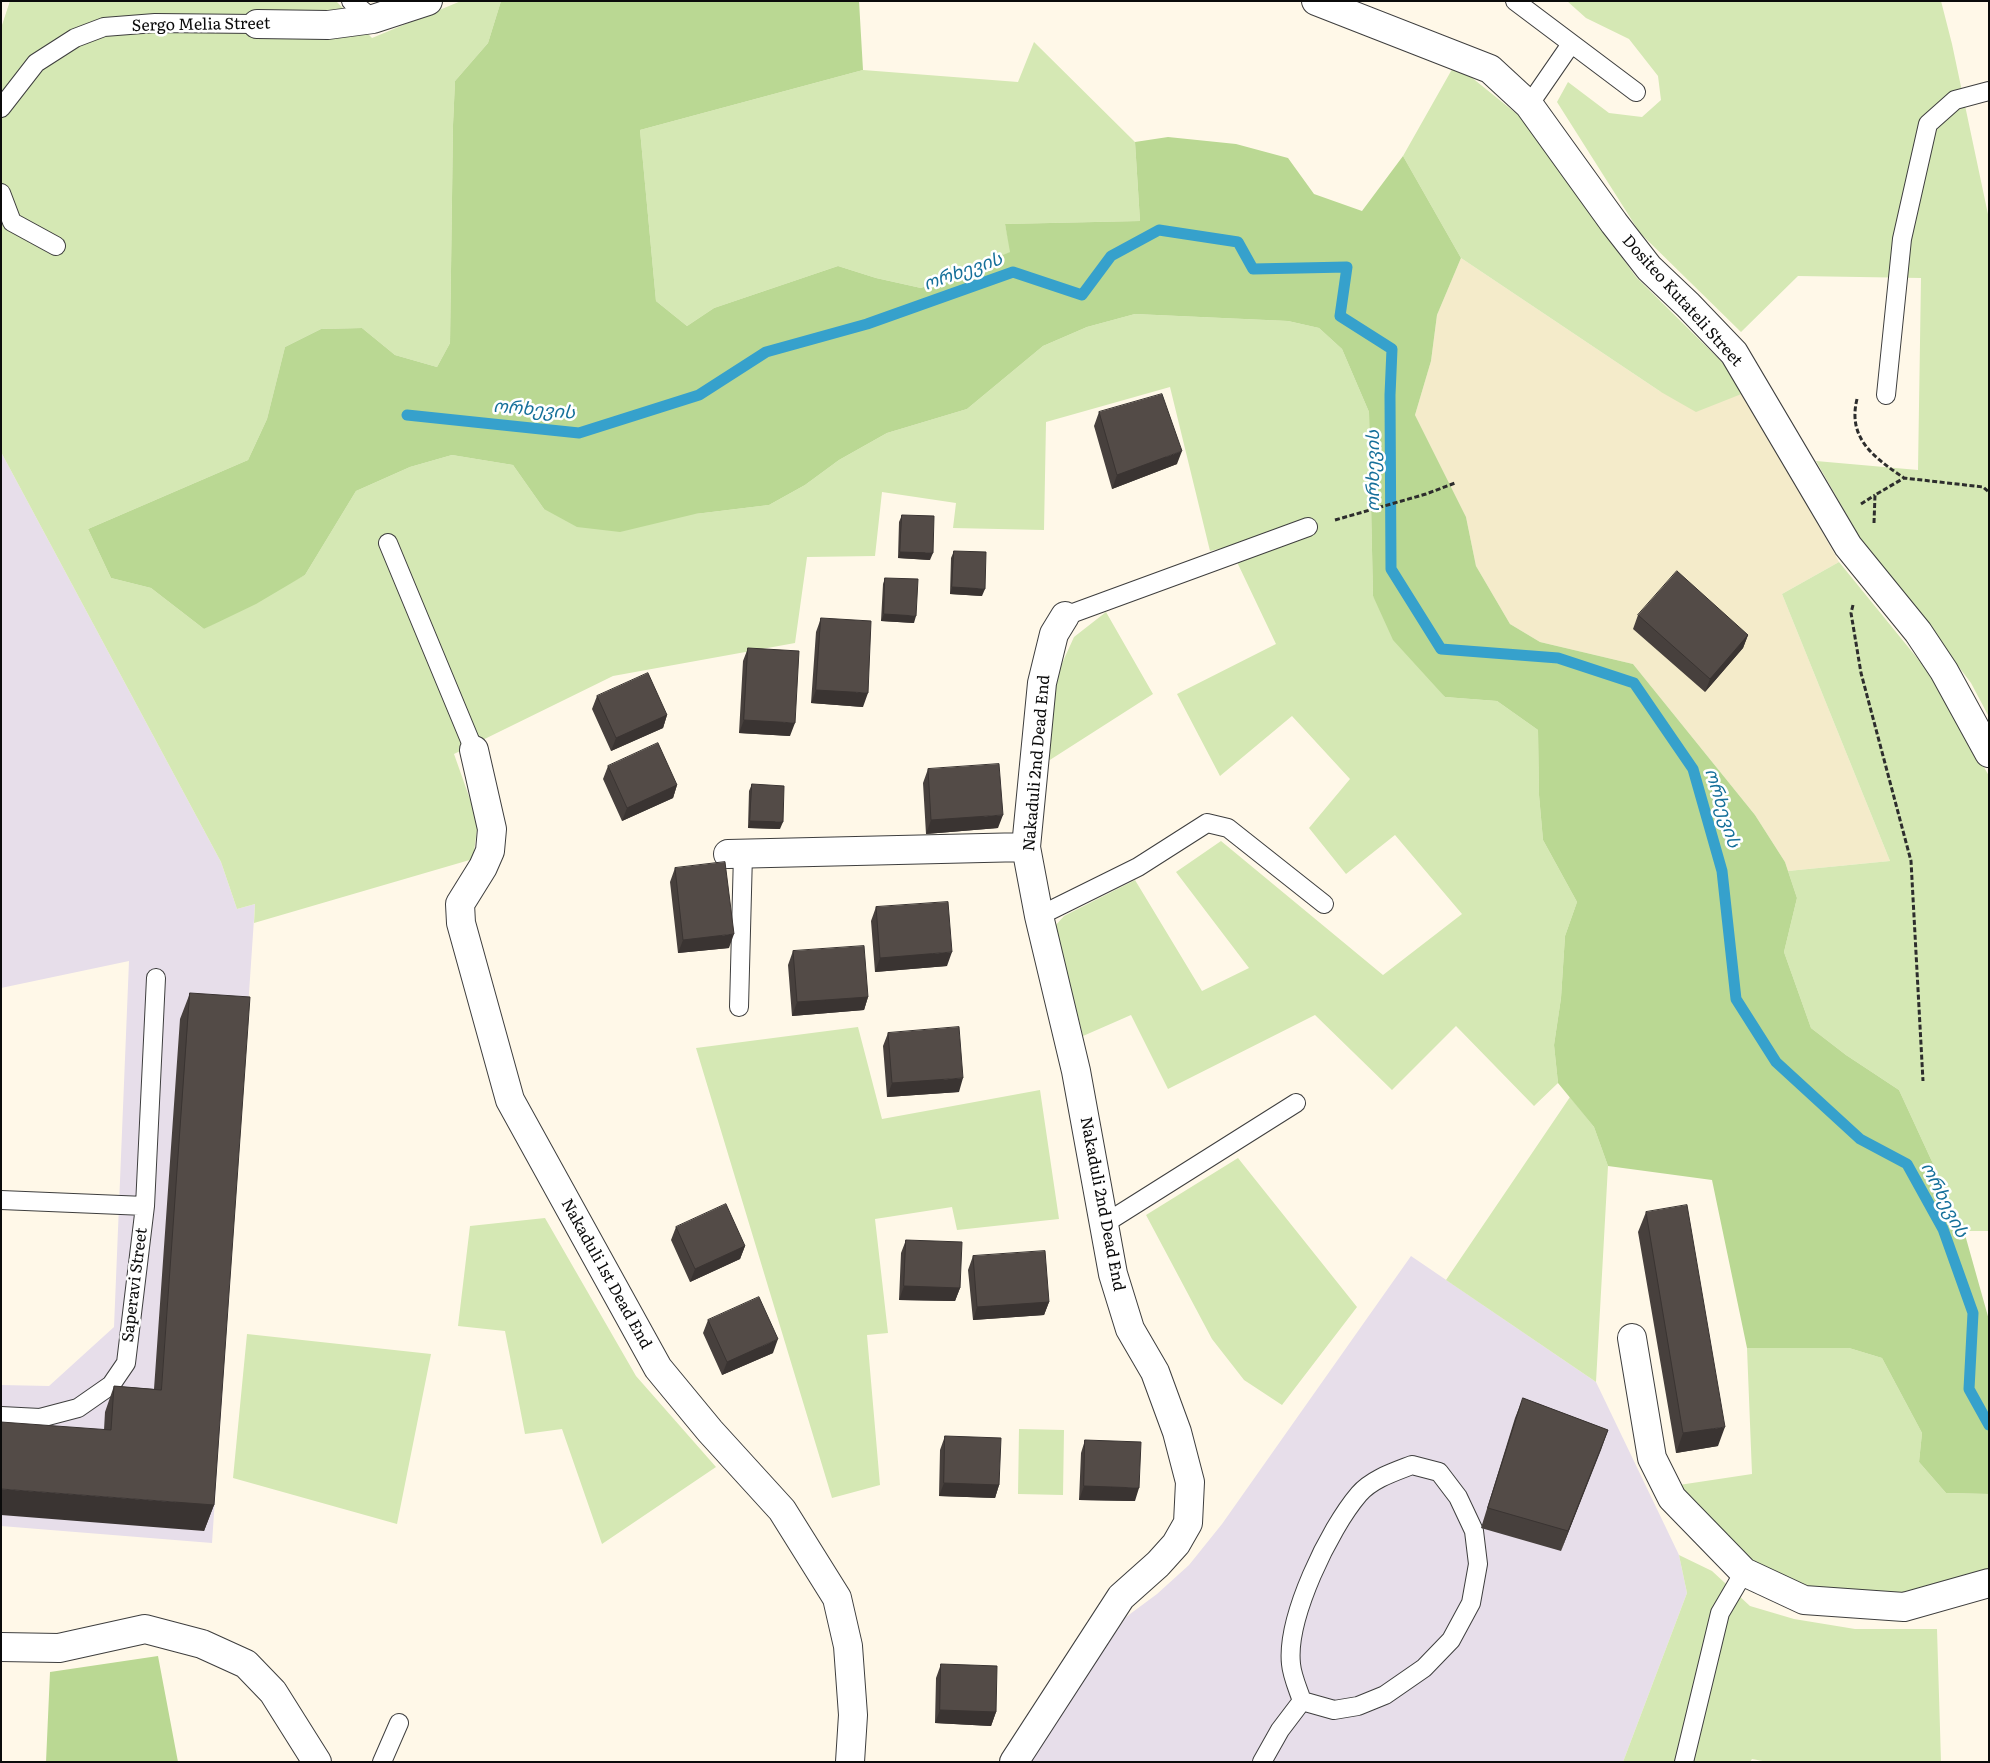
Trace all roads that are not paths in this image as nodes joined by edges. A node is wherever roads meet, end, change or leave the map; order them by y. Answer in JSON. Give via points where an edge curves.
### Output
{"nodes":[{"id":1,"x":351,"y":1,"type":"edge"},
{"id":2,"x":428,"y":1,"type":"edge"},
{"id":3,"x":1316,"y":1,"type":"edge"},
{"id":4,"x":1516,"y":1,"type":"edge"},
{"id":5,"x":373,"y":19,"type":"junction"},
{"id":6,"x":256,"y":24,"type":"joint"},
{"id":7,"x":1571,"y":44,"type":"junction"},
{"id":8,"x":1989,"y":91,"type":"edge"},
{"id":9,"x":1636,"y":92,"type":"dead end"},
{"id":10,"x":1530,"y":105,"type":"junction"},
{"id":11,"x":1,"y":108,"type":"edge"},
{"id":12,"x":1,"y":194,"type":"edge"},
{"id":13,"x":56,"y":246,"type":"dead end"},
{"id":14,"x":1886,"y":395,"type":"dead end"},
{"id":15,"x":1308,"y":527,"type":"dead end"},
{"id":16,"x":388,"y":542,"type":"dead end"},
{"id":17,"x":1065,"y":616,"type":"joint"},
{"id":18,"x":474,"y":750,"type":"joint"},
{"id":19,"x":1989,"y":753,"type":"edge"},
{"id":20,"x":1026,"y":847,"type":"junction"},
{"id":21,"x":735,"y":854,"type":"joint"},
{"id":22,"x":1324,"y":904,"type":"dead end"},
{"id":23,"x":1040,"y":916,"type":"junction"},
{"id":24,"x":156,"y":978,"type":"dead end"},
{"id":25,"x":739,"y":1007,"type":"dead end"},
{"id":26,"x":1296,"y":1102,"type":"dead end"},
{"id":27,"x":1,"y":1200,"type":"edge"},
{"id":28,"x":145,"y":1206,"type":"junction"},
{"id":29,"x":1104,"y":1224,"type":"junction"},
{"id":30,"x":1632,"y":1338,"type":"dead end"},
{"id":31,"x":1,"y":1416,"type":"edge"},
{"id":32,"x":1744,"y":1572,"type":"junction"},
{"id":33,"x":1989,"y":1583,"type":"edge"},
{"id":34,"x":1,"y":1647,"type":"edge"},
{"id":35,"x":1302,"y":1700,"type":"junction"},
{"id":36,"x":399,"y":1723,"type":"dead end"},
{"id":37,"x":317,"y":1762,"type":"edge"},
{"id":38,"x":382,"y":1762,"type":"edge"},
{"id":39,"x":850,"y":1762,"type":"edge"},
{"id":40,"x":1014,"y":1762,"type":"edge"},
{"id":41,"x":1262,"y":1762,"type":"edge"},
{"id":42,"x":1684,"y":1762,"type":"edge"}],
"edges":[{"from":1,"to":5,"type":"lane"},
{"from":2,"to":5,"type":"street","name":"Sergo Melia Street"},
{"from":3,"to":10,"type":"street","name":"Dositeo Kutateli Street","via":[[1490,68]]},
{"from":4,"to":7,"type":"lane"},
{"from":5,"to":6,"type":"street","name":"Sergo Melia Street","via":[[328,25]]},
{"from":6,"to":11,"type":"lane","name":"Sergo Melia Street","via":[[155,23],[104,27],[75,38],[36,63]]},
{"from":7,"to":9,"type":"lane"},
{"from":7,"to":10,"type":"lane"},
{"from":8,"to":14,"type":"lane","via":[[1955,100],[1928,124],[1902,240]]},
{"from":10,"to":19,"type":"street","name":"Dositeo Kutateli Street","via":[[1650,268],[1734,353],[1848,546],[1928,648]]},
{"from":12,"to":13,"type":"lane","via":[[12,222]]},
{"from":15,"to":17,"type":"lane"},
{"from":16,"to":18,"type":"lane"},
{"from":17,"to":20,"type":"street","name":"Nakaduli 2nd Dead End","via":[[1054,634],[1042,683]]},
{"from":18,"to":39,"type":"street","name":"Nakaduli 1st Dead End","via":[[492,829],[490,851],[460,904],[461,923],[510,1100],[658,1368],[782,1510],[837,1598],[848,1656],[853,1715]]},
{"from":20,"to":21,"type":"street"},
{"from":20,"to":23,"type":"street","name":"Nakaduli 2nd Dead End"},
{"from":21,"to":25,"type":"lane"},
{"from":22,"to":23,"type":"lane","via":[[1228,828],[1207,823],[1138,868]]},
{"from":23,"to":29,"type":"street","name":"Nakaduli 2nd Dead End","via":[[1076,1071]]},
{"from":24,"to":28,"type":"lane"},
{"from":26,"to":29,"type":"lane"},
{"from":27,"to":28,"type":"lane","name":"Saperavi Street"},
{"from":28,"to":31,"type":"lane","name":"Saperavi Street","via":[[126,1363],[116,1378],[78,1408],[40,1418]]},
{"from":29,"to":40,"type":"street","name":"Nakaduli 2nd Dead End","via":[[1113,1274],[1130,1329],[1155,1372],[1177,1432],[1190,1482],[1188,1523],[1176,1544],[1158,1564],[1121,1597]]},
{"from":30,"to":32,"type":"street","via":[[1652,1458],[1672,1498]]},
{"from":32,"to":33,"type":"street","via":[[1804,1600],[1904,1607]]},
{"from":32,"to":42,"type":"lane","via":[[1720,1613]]},
{"from":34,"to":37,"type":"street","via":[[59,1648],[145,1629],[202,1644],[246,1664],[273,1692]]},
{"from":35,"to":35,"type":"lane","via":[[1291,1664],[1292,1634],[1306,1591],[1332,1532],[1360,1493],[1382,1477],[1412,1465],[1439,1472],[1458,1497],[1474,1531],[1478,1564],[1471,1603],[1451,1640],[1424,1668],[1385,1695],[1358,1706],[1334,1710]]},
{"from":35,"to":41,"type":"lane"},
{"from":36,"to":38,"type":"lane"}]}
